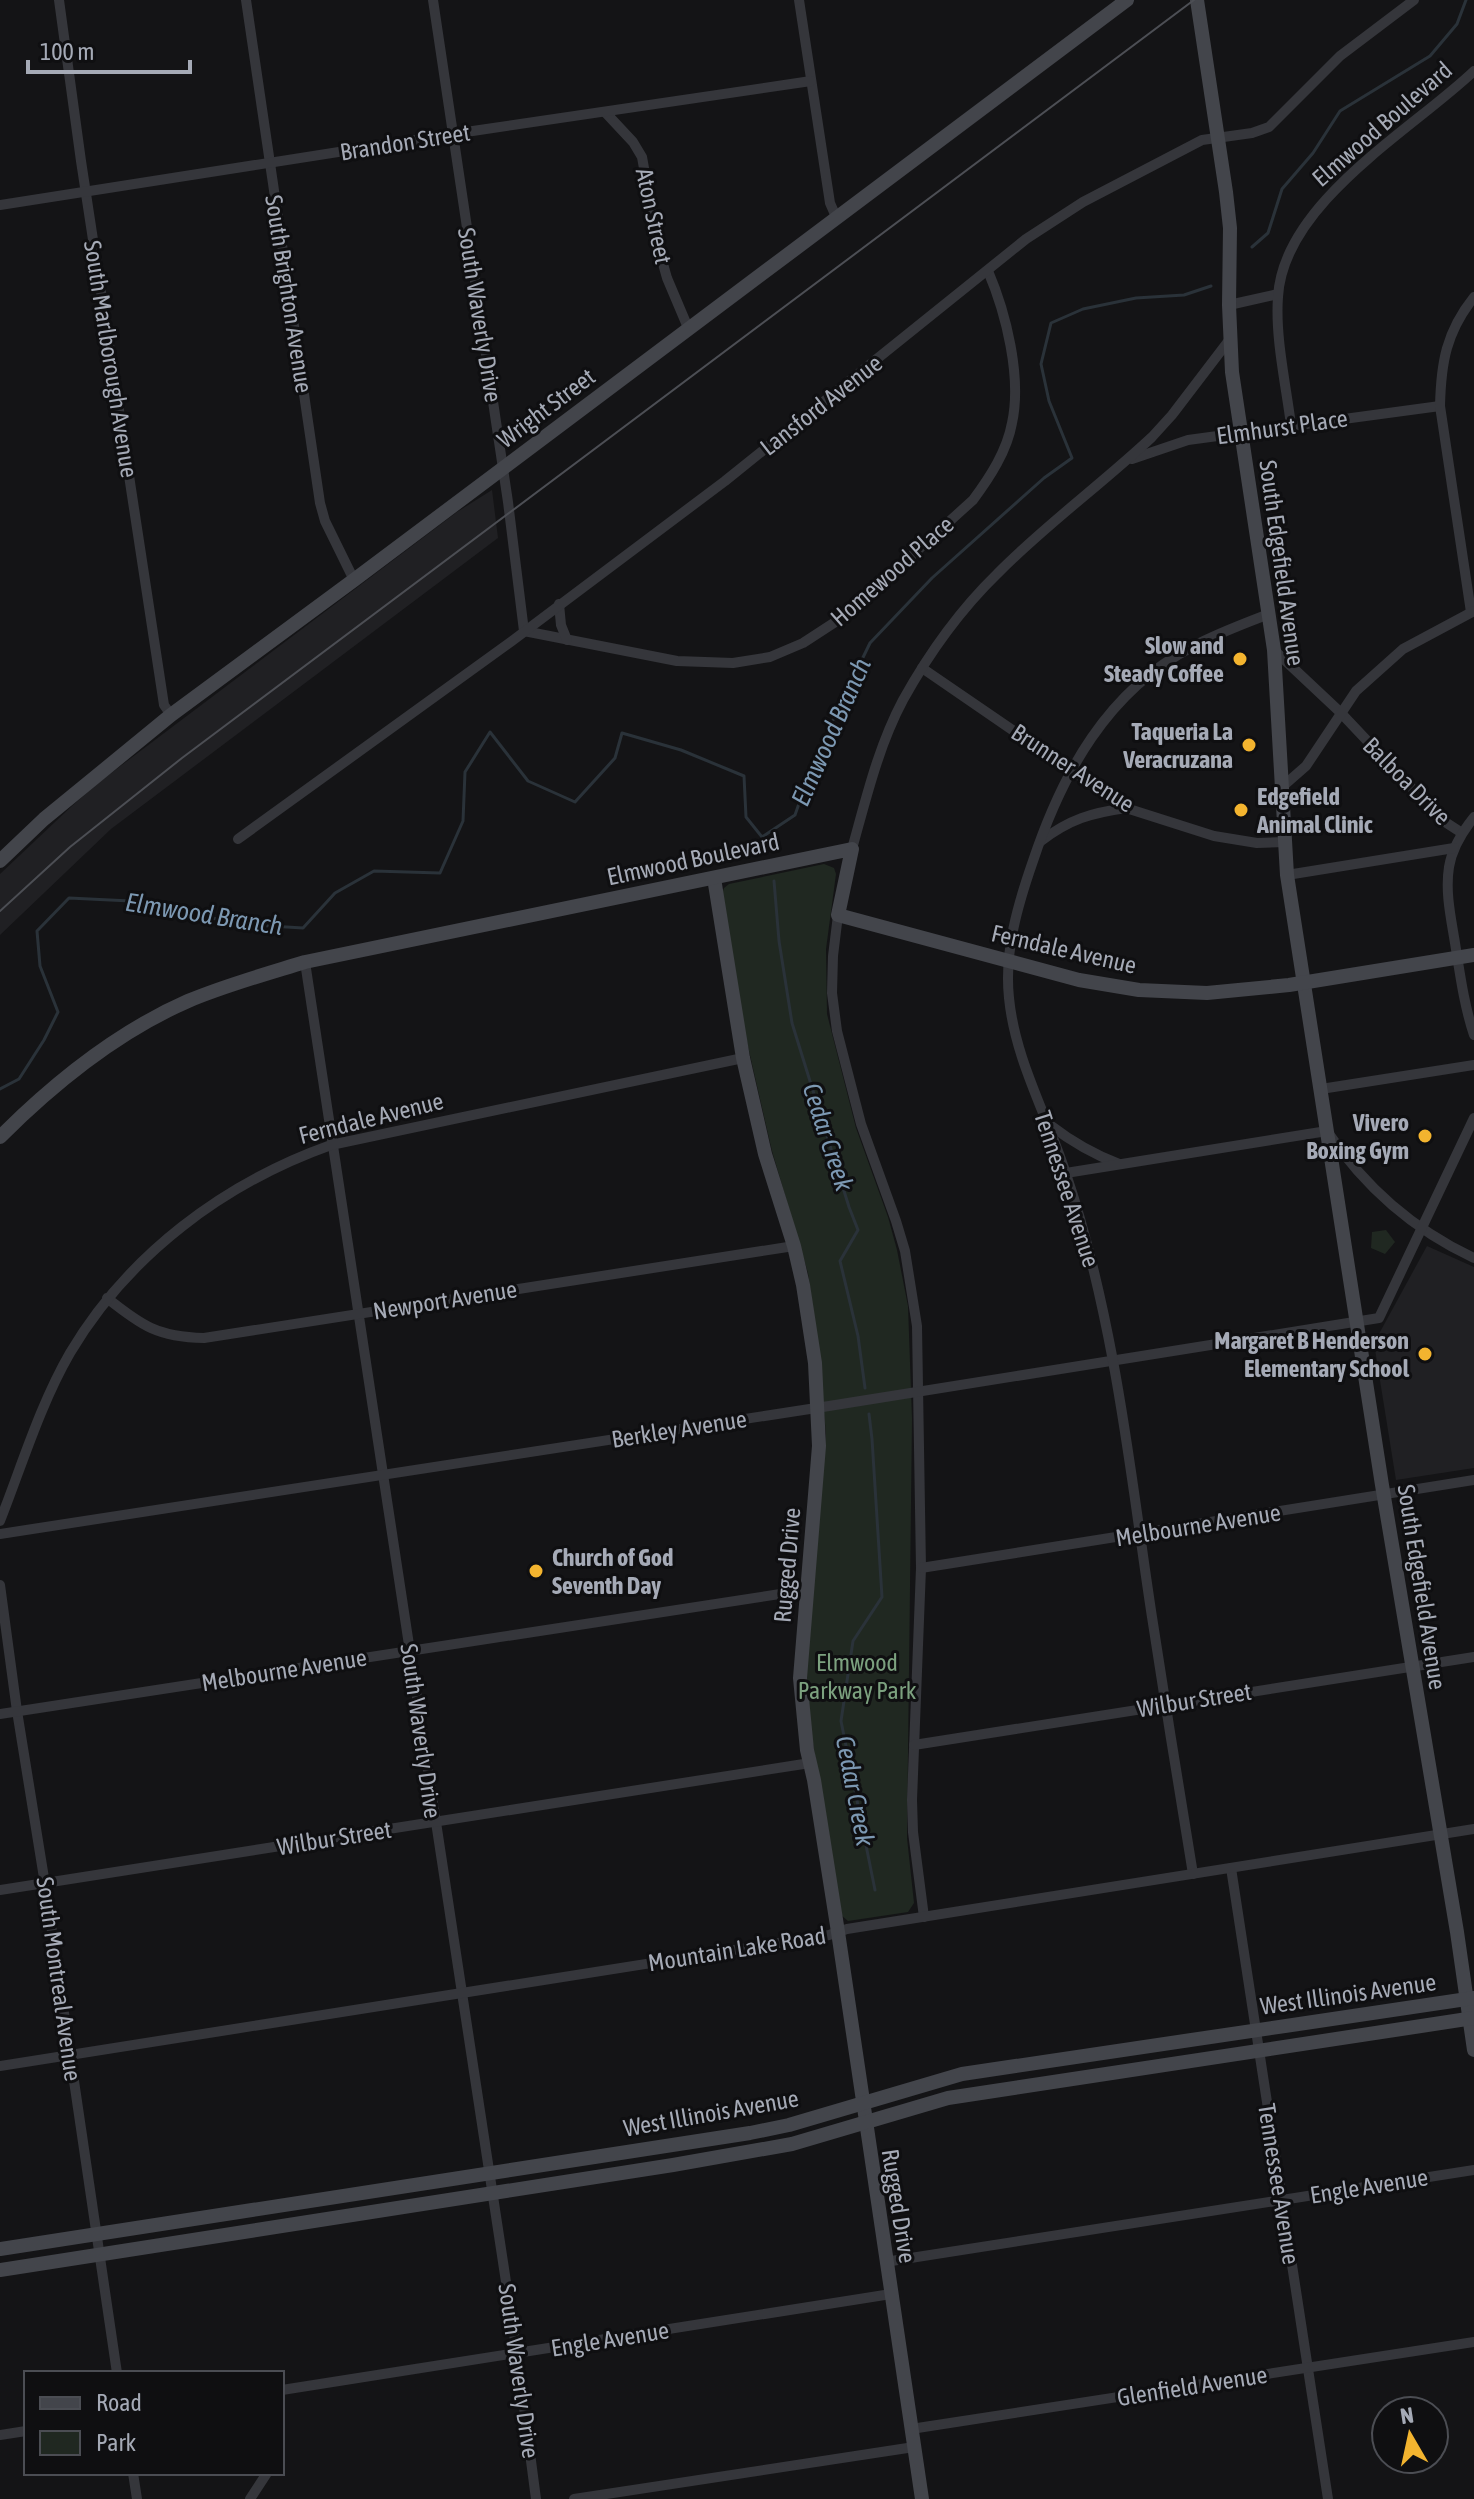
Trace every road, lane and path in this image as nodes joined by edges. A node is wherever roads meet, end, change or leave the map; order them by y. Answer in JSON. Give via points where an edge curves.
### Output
{"nodes":[{"id":1,"x":59,"y":0,"type":"edge"},
{"id":2,"x":246,"y":0,"type":"edge"},
{"id":3,"x":433,"y":0,"type":"edge"},
{"id":4,"x":799,"y":0,"type":"edge"},
{"id":5,"x":1127,"y":0,"type":"edge"},
{"id":6,"x":1197,"y":0,"type":"edge"},
{"id":7,"x":1414,"y":0,"type":"edge"},
{"id":8,"x":1474,"y":71,"type":"edge"},
{"id":9,"x":811,"y":81,"type":"junction"},
{"id":10,"x":605,"y":112,"type":"junction"},
{"id":11,"x":453,"y":134,"type":"junction"},
{"id":12,"x":1219,"y":136,"type":"junction"},
{"id":13,"x":269,"y":163,"type":"junction"},
{"id":14,"x":86,"y":192,"type":"junction"},
{"id":15,"x":0,"y":205,"type":"edge"},
{"id":16,"x":837,"y":219,"type":"junction"},
{"id":17,"x":988,"y":271,"type":"junction"},
{"id":18,"x":1278,"y":294,"type":"junction"},
{"id":19,"x":1474,"y":297,"type":"edge"},
{"id":20,"x":1229,"y":305,"type":"junction"},
{"id":21,"x":689,"y":330,"type":"junction"},
{"id":22,"x":1230,"y":339,"type":"junction"},
{"id":23,"x":1440,"y":406,"type":"junction"},
{"id":24,"x":1291,"y":425,"type":"junction"},
{"id":25,"x":1242,"y":432,"type":"junction"},
{"id":26,"x":1126,"y":461,"type":"junction"},
{"id":27,"x":503,"y":467,"type":"junction"},
{"id":28,"x":354,"y":580,"type":"junction"},
{"id":29,"x":559,"y":604,"type":"junction"},
{"id":30,"x":1472,"y":611,"type":"edge"},
{"id":31,"x":1269,"y":614,"type":"junction"},
{"id":32,"x":524,"y":631,"type":"junction"},
{"id":33,"x":567,"y":640,"type":"junction"},
{"id":34,"x":1274,"y":650,"type":"junction"},
{"id":35,"x":922,"y":668,"type":"junction"},
{"id":36,"x":1340,"y":712,"type":"junction"},
{"id":37,"x":171,"y":715,"type":"junction"},
{"id":38,"x":1070,"y":770,"type":"junction"},
{"id":39,"x":1282,"y":787,"type":"junction"},
{"id":40,"x":1126,"y":808,"type":"junction"},
{"id":41,"x":1474,"y":817,"type":"edge"},
{"id":42,"x":1462,"y":833,"type":"junction"},
{"id":43,"x":238,"y":839,"type":"dead end"},
{"id":44,"x":1039,"y":842,"type":"junction"},
{"id":45,"x":1285,"y":842,"type":"junction"},
{"id":46,"x":1454,"y":848,"type":"junction"},
{"id":47,"x":852,"y":849,"type":"junction"},
{"id":48,"x":0,"y":861,"type":"edge"},
{"id":49,"x":1287,"y":875,"type":"junction"},
{"id":50,"x":714,"y":878,"type":"junction"},
{"id":51,"x":838,"y":915,"type":"junction"},
{"id":52,"x":1474,"y":955,"type":"edge"},
{"id":53,"x":1457,"y":957,"type":"junction"},
{"id":54,"x":1009,"y":961,"type":"junction"},
{"id":55,"x":305,"y":962,"type":"junction"},
{"id":56,"x":1303,"y":982,"type":"junction"},
{"id":57,"x":1474,"y":1035,"type":"edge"},
{"id":58,"x":743,"y":1058,"type":"junction"},
{"id":59,"x":1474,"y":1065,"type":"edge"},
{"id":60,"x":1321,"y":1089,"type":"junction"},
{"id":61,"x":1474,"y":1118,"type":"edge"},
{"id":62,"x":1049,"y":1124,"type":"junction"},
{"id":63,"x":1327,"y":1131,"type":"junction"},
{"id":64,"x":0,"y":1137,"type":"edge"},
{"id":65,"x":331,"y":1145,"type":"junction"},
{"id":66,"x":1121,"y":1165,"type":"junction"},
{"id":67,"x":1066,"y":1173,"type":"junction"},
{"id":68,"x":1421,"y":1228,"type":"junction"},
{"id":69,"x":794,"y":1246,"type":"junction"},
{"id":70,"x":1474,"y":1258,"type":"edge"},
{"id":71,"x":107,"y":1298,"type":"junction"},
{"id":72,"x":358,"y":1313,"type":"junction"},
{"id":73,"x":1358,"y":1322,"type":"junction"},
{"id":74,"x":1113,"y":1360,"type":"junction"},
{"id":75,"x":919,"y":1392,"type":"junction"},
{"id":76,"x":819,"y":1407,"type":"junction"},
{"id":77,"x":383,"y":1475,"type":"junction"},
{"id":78,"x":1474,"y":1480,"type":"edge"},
{"id":79,"x":1384,"y":1495,"type":"junction"},
{"id":80,"x":0,"y":1521,"type":"edge"},
{"id":81,"x":0,"y":1534,"type":"edge"},
{"id":82,"x":1140,"y":1534,"type":"junction"},
{"id":83,"x":921,"y":1568,"type":"junction"},
{"id":84,"x":0,"y":1585,"type":"edge"},
{"id":85,"x":806,"y":1590,"type":"junction"},
{"id":86,"x":409,"y":1651,"type":"junction"},
{"id":87,"x":1474,"y":1657,"type":"edge"},
{"id":88,"x":1412,"y":1666,"type":"junction"},
{"id":89,"x":1166,"y":1705,"type":"junction"},
{"id":90,"x":17,"y":1711,"type":"junction"},
{"id":91,"x":0,"y":1714,"type":"edge"},
{"id":92,"x":914,"y":1745,"type":"junction"},
{"id":93,"x":810,"y":1763,"type":"junction"},
{"id":94,"x":435,"y":1822,"type":"junction"},
{"id":95,"x":1474,"y":1829,"type":"edge"},
{"id":96,"x":1440,"y":1834,"type":"junction"},
{"id":97,"x":1231,"y":1868,"type":"junction"},
{"id":98,"x":1193,"y":1874,"type":"junction"},
{"id":99,"x":45,"y":1884,"type":"junction"},
{"id":100,"x":0,"y":1890,"type":"edge"},
{"id":101,"x":924,"y":1917,"type":"junction"},
{"id":102,"x":838,"y":1932,"type":"junction"},
{"id":103,"x":461,"y":1994,"type":"junction"},
{"id":104,"x":1470,"y":1998,"type":"edge"},
{"id":105,"x":1472,"y":2018,"type":"edge"},
{"id":106,"x":1256,"y":2029,"type":"junction"},
{"id":107,"x":1259,"y":2050,"type":"junction"},
{"id":108,"x":1474,"y":2050,"type":"edge"},
{"id":109,"x":70,"y":2054,"type":"junction"},
{"id":110,"x":1058,"y":2059,"type":"junction"},
{"id":111,"x":0,"y":2066,"type":"edge"},
{"id":112,"x":1062,"y":2080,"type":"junction"},
{"id":113,"x":863,"y":2102,"type":"junction"},
{"id":114,"x":865,"y":2123,"type":"junction"},
{"id":115,"x":670,"y":2145,"type":"junction"},
{"id":116,"x":673,"y":2165,"type":"junction"},
{"id":117,"x":1474,"y":2170,"type":"edge"},
{"id":118,"x":489,"y":2172,"type":"junction"},
{"id":119,"x":492,"y":2193,"type":"junction"},
{"id":120,"x":1282,"y":2200,"type":"junction"},
{"id":121,"x":294,"y":2203,"type":"junction"},
{"id":122,"x":297,"y":2224,"type":"junction"},
{"id":123,"x":96,"y":2234,"type":"junction"},
{"id":124,"x":0,"y":2249,"type":"edge"},
{"id":125,"x":99,"y":2255,"type":"junction"},
{"id":126,"x":885,"y":2262,"type":"junction"},
{"id":127,"x":0,"y":2270,"type":"edge"},
{"id":128,"x":891,"y":2294,"type":"junction"},
{"id":129,"x":1474,"y":2342,"type":"edge"},
{"id":130,"x":517,"y":2354,"type":"junction"},
{"id":131,"x":1308,"y":2368,"type":"junction"},
{"id":132,"x":117,"y":2371,"type":"edge"},
{"id":133,"x":284,"y":2390,"type":"edge"},
{"id":134,"x":911,"y":2429,"type":"junction"},
{"id":135,"x":24,"y":2431,"type":"edge"},
{"id":136,"x":0,"y":2435,"type":"edge"},
{"id":137,"x":914,"y":2447,"type":"junction"},
{"id":138,"x":133,"y":2475,"type":"edge"},
{"id":139,"x":266,"y":2475,"type":"edge"},
{"id":140,"x":137,"y":2499,"type":"edge"},
{"id":141,"x":250,"y":2499,"type":"edge"},
{"id":142,"x":536,"y":2499,"type":"edge"},
{"id":143,"x":574,"y":2499,"type":"edge"},
{"id":144,"x":922,"y":2499,"type":"edge"},
{"id":145,"x":1328,"y":2499,"type":"edge"}],
"edges":[{"from":1,"to":14,"type":"street","name":"South Marlborough Avenue"},
{"from":2,"to":13,"type":"street","name":"South Brighton Avenue"},
{"from":3,"to":11,"type":"street","name":"South Waverly Drive"},
{"from":4,"to":9,"type":"street"},
{"from":5,"to":16,"type":"street","name":"Wright Street"},
{"from":6,"to":12,"type":"street","name":"South Edgefield Avenue"},
{"from":7,"to":12,"type":"street","name":"Lansford Avenue","via":[[1340,56],[1269,127]]},
{"from":8,"to":18,"type":"street","name":"Elmwood Boulevard","via":[[1372,155],[1311,218],[1296,238]]},
{"from":9,"to":10,"type":"street","name":"Brandon Street"},
{"from":9,"to":16,"type":"street"},
{"from":10,"to":11,"type":"street","name":"Brandon Street"},
{"from":10,"to":21,"type":"street","name":"Aton Street","via":[[642,157],[658,246]]},
{"from":11,"to":13,"type":"street","name":"Brandon Street"},
{"from":11,"to":27,"type":"street","name":"South Waverly Drive"},
{"from":12,"to":17,"type":"street","name":"Lansford Avenue","via":[[1083,202]]},
{"from":12,"to":20,"type":"street","name":"South Edgefield Avenue","via":[[1230,228]]},
{"from":13,"to":14,"type":"street","name":"Brandon Street"},
{"from":13,"to":28,"type":"street","name":"South Brighton Avenue","via":[[320,503]]},
{"from":14,"to":15,"type":"street","name":"Brandon Street"},
{"from":14,"to":37,"type":"street","name":"South Marlborough Avenue","via":[[164,705]]},
{"from":16,"to":21,"type":"street","name":"Wright Street"},
{"from":17,"to":29,"type":"street","name":"Lansford Avenue","via":[[725,481]]},
{"from":17,"to":33,"type":"street","name":"Homewood Place","via":[[1000,299],[1015,397],[1003,451],[973,500],[846,615],[803,643],[770,657],[733,663],[677,661]]},
{"from":18,"to":20,"type":"street"},
{"from":18,"to":24,"type":"street","name":"Elmwood Boulevard"},
{"from":19,"to":23,"type":"street","via":[[1445,351]]},
{"from":20,"to":22,"type":"street","name":"South Edgefield Avenue"},
{"from":21,"to":27,"type":"street","name":"Wright Street"},
{"from":22,"to":25,"type":"street","name":"South Edgefield Avenue"},
{"from":22,"to":26,"type":"street","via":[[1172,415]]},
{"from":23,"to":24,"type":"street","name":"Elmhurst Place"},
{"from":23,"to":30,"type":"street"},
{"from":24,"to":25,"type":"street","name":"Elmhurst Place"},
{"from":25,"to":26,"type":"street","name":"Elmhurst Place","via":[[1188,440]]},
{"from":25,"to":31,"type":"street","name":"South Edgefield Avenue"},
{"from":26,"to":35,"type":"street","via":[[997,573]]},
{"from":27,"to":28,"type":"street","name":"Wright Street"},
{"from":27,"to":32,"type":"street","name":"South Waverly Drive"},
{"from":28,"to":37,"type":"street","name":"Wright Street"},
{"from":29,"to":32,"type":"street","name":"Lansford Avenue"},
{"from":29,"to":33,"type":"street"},
{"from":30,"to":36,"type":"street","via":[[1403,649]]},
{"from":31,"to":34,"type":"street","name":"South Edgefield Avenue"},
{"from":31,"to":38,"type":"street","name":"Tennessee Avenue","via":[[1189,648],[1152,674],[1117,704]]},
{"from":32,"to":33,"type":"street","name":"Homewood Place"},
{"from":32,"to":43,"type":"street","name":"Lansford Avenue"},
{"from":34,"to":36,"type":"street","name":"Balboa Drive"},
{"from":34,"to":39,"type":"street","name":"South Edgefield Avenue"},
{"from":35,"to":38,"type":"street","name":"Brunner Avenue"},
{"from":35,"to":47,"type":"street","via":[[888,731]]},
{"from":36,"to":39,"type":"street","via":[[1306,766]]},
{"from":36,"to":42,"type":"street","name":"Balboa Drive","via":[[1442,820]]},
{"from":37,"to":48,"type":"street","name":"Wright Street"},
{"from":38,"to":40,"type":"street","name":"Brunner Avenue"},
{"from":38,"to":44,"type":"street","name":"Tennessee Avenue"},
{"from":39,"to":45,"type":"street","name":"South Edgefield Avenue"},
{"from":40,"to":44,"type":"street","via":[[1092,813]]},
{"from":40,"to":45,"type":"street","name":"Brunner Avenue","via":[[1214,836]]},
{"from":41,"to":42,"type":"street"},
{"from":42,"to":46,"type":"street","name":"Balboa Drive"},
{"from":44,"to":54,"type":"street","name":"Tennessee Avenue","via":[[1013,928]]},
{"from":45,"to":49,"type":"street","name":"South Edgefield Avenue"},
{"from":46,"to":49,"type":"street"},
{"from":46,"to":53,"type":"street","name":"Balboa Drive","via":[[1448,890]]},
{"from":47,"to":50,"type":"street","name":"Elmwood Boulevard"},
{"from":47,"to":51,"type":"street"},
{"from":49,"to":56,"type":"street","name":"South Edgefield Avenue"},
{"from":50,"to":55,"type":"street","name":"Elmwood Boulevard"},
{"from":50,"to":58,"type":"street","name":"Rugged Drive"},
{"from":51,"to":54,"type":"street","name":"Ferndale Avenue"},
{"from":51,"to":75,"type":"street","via":[[832,993],[837,1031],[861,1124],[905,1251],[917,1326]]},
{"from":52,"to":53,"type":"street","name":"Ferndale Avenue"},
{"from":53,"to":56,"type":"street","name":"Ferndale Avenue"},
{"from":53,"to":57,"type":"street","name":"Balboa Drive"},
{"from":54,"to":56,"type":"street","name":"Ferndale Avenue","via":[[1079,980],[1164,992],[1207,993]]},
{"from":54,"to":62,"type":"street","name":"Tennessee Avenue","via":[[1016,1033]]},
{"from":55,"to":64,"type":"street","name":"Elmwood Boulevard","via":[[188,1001],[149,1021],[62,1080]]},
{"from":55,"to":65,"type":"street","name":"South Waverly Drive"},
{"from":56,"to":60,"type":"street","name":"South Edgefield Avenue"},
{"from":58,"to":65,"type":"street","name":"Ferndale Avenue"},
{"from":58,"to":69,"type":"street","name":"Rugged Drive"},
{"from":59,"to":60,"type":"street"},
{"from":60,"to":63,"type":"street","name":"South Edgefield Avenue"},
{"from":61,"to":68,"type":"street"},
{"from":62,"to":66,"type":"street","via":[[1084,1149]]},
{"from":62,"to":67,"type":"street","name":"Tennessee Avenue"},
{"from":63,"to":66,"type":"street"},
{"from":63,"to":68,"type":"street","name":"South Edgefield Avenue","via":[[1348,1162]]},
{"from":63,"to":73,"type":"street","name":"South Edgefield Avenue"},
{"from":65,"to":71,"type":"street","name":"Ferndale Avenue","via":[[233,1191],[163,1243]]},
{"from":65,"to":72,"type":"street","name":"South Waverly Drive"},
{"from":66,"to":67,"type":"street"},
{"from":67,"to":74,"type":"street","name":"Tennessee Avenue"},
{"from":68,"to":70,"type":"street"},
{"from":68,"to":73,"type":"street","via":[[1379,1318]]},
{"from":69,"to":72,"type":"street","name":"Newport Avenue"},
{"from":69,"to":76,"type":"street","name":"Rugged Drive"},
{"from":71,"to":72,"type":"street","name":"Newport Avenue","via":[[134,1320],[178,1337],[204,1338]]},
{"from":71,"to":80,"type":"street","name":"Ferndale Avenue","via":[[49,1395]]},
{"from":72,"to":77,"type":"street","name":"South Waverly Drive"},
{"from":73,"to":74,"type":"street","name":"Berkley Avenue"},
{"from":73,"to":79,"type":"street","name":"South Edgefield Avenue"},
{"from":74,"to":75,"type":"street","name":"Berkley Avenue"},
{"from":74,"to":82,"type":"street","name":"Tennessee Avenue"},
{"from":75,"to":76,"type":"street","name":"Berkley Avenue"},
{"from":75,"to":83,"type":"street"},
{"from":76,"to":77,"type":"street","name":"Berkley Avenue"},
{"from":76,"to":85,"type":"street","name":"Rugged Drive"},
{"from":77,"to":81,"type":"street","name":"Berkley Avenue"},
{"from":77,"to":86,"type":"street","name":"South Waverly Drive"},
{"from":78,"to":79,"type":"street","name":"Melbourne Avenue"},
{"from":79,"to":82,"type":"street","name":"Melbourne Avenue"},
{"from":79,"to":88,"type":"street","name":"South Edgefield Avenue"},
{"from":82,"to":83,"type":"street","name":"Melbourne Avenue"},
{"from":82,"to":89,"type":"street","name":"Tennessee Avenue"},
{"from":83,"to":92,"type":"street"},
{"from":84,"to":90,"type":"street","name":"South Montreal Avenue"},
{"from":85,"to":86,"type":"street","name":"Melbourne Avenue"},
{"from":85,"to":93,"type":"street","name":"Rugged Drive","via":[[800,1678]]},
{"from":86,"to":90,"type":"street","name":"Melbourne Avenue"},
{"from":86,"to":94,"type":"street","name":"South Waverly Drive"},
{"from":87,"to":88,"type":"street","name":"Wilbur Street"},
{"from":88,"to":89,"type":"street","name":"Wilbur Street"},
{"from":88,"to":96,"type":"street","name":"South Edgefield Avenue"},
{"from":89,"to":92,"type":"street","name":"Wilbur Street"},
{"from":89,"to":98,"type":"street","name":"Tennessee Avenue"},
{"from":90,"to":91,"type":"street","name":"Melbourne Avenue"},
{"from":90,"to":99,"type":"street","name":"South Montreal Avenue"},
{"from":92,"to":101,"type":"street","via":[[913,1832]]},
{"from":93,"to":94,"type":"street","name":"Wilbur Street"},
{"from":93,"to":102,"type":"street","name":"Rugged Drive"},
{"from":94,"to":99,"type":"street","name":"Wilbur Street"},
{"from":94,"to":103,"type":"street","name":"South Waverly Drive"},
{"from":95,"to":96,"type":"street","name":"Mountain Lake Road"},
{"from":96,"to":97,"type":"street","name":"Mountain Lake Road"},
{"from":96,"to":104,"type":"street","name":"South Edgefield Avenue"},
{"from":97,"to":98,"type":"street","name":"Mountain Lake Road"},
{"from":97,"to":106,"type":"street","name":"Tennessee Avenue"},
{"from":98,"to":101,"type":"street","name":"Mountain Lake Road"},
{"from":99,"to":100,"type":"street","name":"Wilbur Street"},
{"from":99,"to":109,"type":"street","name":"South Montreal Avenue"},
{"from":101,"to":102,"type":"street","name":"Mountain Lake Road"},
{"from":102,"to":103,"type":"street","name":"Mountain Lake Road"},
{"from":102,"to":113,"type":"street","name":"Rugged Drive"},
{"from":103,"to":109,"type":"street","name":"Mountain Lake Road"},
{"from":103,"to":118,"type":"street","name":"South Waverly Drive"},
{"from":104,"to":105,"type":"street","name":"South Edgefield Avenue"},
{"from":104,"to":106,"type":"street","name":"West Illinois Avenue"},
{"from":105,"to":107,"type":"street","name":"West Illinois Avenue"},
{"from":105,"to":108,"type":"street","name":"South Edgefield Avenue"},
{"from":106,"to":107,"type":"street","name":"Tennessee Avenue"},
{"from":106,"to":110,"type":"street","name":"West Illinois Avenue"},
{"from":107,"to":112,"type":"street","name":"West Illinois Avenue"},
{"from":107,"to":120,"type":"street","name":"Tennessee Avenue"},
{"from":109,"to":111,"type":"street","name":"Mountain Lake Road"},
{"from":109,"to":123,"type":"street","name":"South Montreal Avenue"},
{"from":110,"to":112,"type":"street"},
{"from":110,"to":113,"type":"street","name":"West Illinois Avenue","via":[[962,2074]]},
{"from":112,"to":114,"type":"street","name":"West Illinois Avenue","via":[[948,2098]]},
{"from":113,"to":114,"type":"street","name":"Rugged Drive"},
{"from":113,"to":115,"type":"street","name":"West Illinois Avenue","via":[[789,2125]]},
{"from":114,"to":116,"type":"street","name":"West Illinois Avenue","via":[[792,2144]]},
{"from":114,"to":126,"type":"street","name":"Rugged Drive"},
{"from":115,"to":116,"type":"street"},
{"from":115,"to":118,"type":"street","name":"West Illinois Avenue"},
{"from":116,"to":119,"type":"street","name":"West Illinois Avenue"},
{"from":117,"to":120,"type":"street","name":"Engle Avenue"},
{"from":118,"to":119,"type":"street","name":"South Waverly Drive"},
{"from":118,"to":121,"type":"street","name":"West Illinois Avenue"},
{"from":119,"to":122,"type":"street","name":"West Illinois Avenue"},
{"from":119,"to":130,"type":"street","name":"South Waverly Drive"},
{"from":120,"to":126,"type":"street","name":"Engle Avenue"},
{"from":120,"to":131,"type":"street","name":"Tennessee Avenue"},
{"from":121,"to":122,"type":"street"},
{"from":121,"to":123,"type":"street","name":"West Illinois Avenue"},
{"from":122,"to":125,"type":"street","name":"West Illinois Avenue"},
{"from":123,"to":124,"type":"street","name":"West Illinois Avenue"},
{"from":123,"to":125,"type":"street","name":"South Montreal Avenue"},
{"from":125,"to":127,"type":"street","name":"West Illinois Avenue"},
{"from":125,"to":132,"type":"street","name":"South Montreal Avenue"},
{"from":126,"to":128,"type":"street","name":"Rugged Drive"},
{"from":128,"to":130,"type":"street","name":"Engle Avenue"},
{"from":128,"to":134,"type":"street","name":"Rugged Drive"},
{"from":129,"to":131,"type":"street","name":"Glenfield Avenue"},
{"from":130,"to":133,"type":"street","name":"Engle Avenue"},
{"from":130,"to":142,"type":"street","name":"South Waverly Drive"},
{"from":131,"to":134,"type":"street","name":"Glenfield Avenue"},
{"from":131,"to":145,"type":"street","name":"Tennessee Avenue"},
{"from":134,"to":137,"type":"street","name":"Rugged Drive"},
{"from":135,"to":136,"type":"street"},
{"from":137,"to":143,"type":"street"},
{"from":137,"to":144,"type":"street","name":"Rugged Drive"},
{"from":138,"to":140,"type":"street"},
{"from":139,"to":141,"type":"street"}]}
